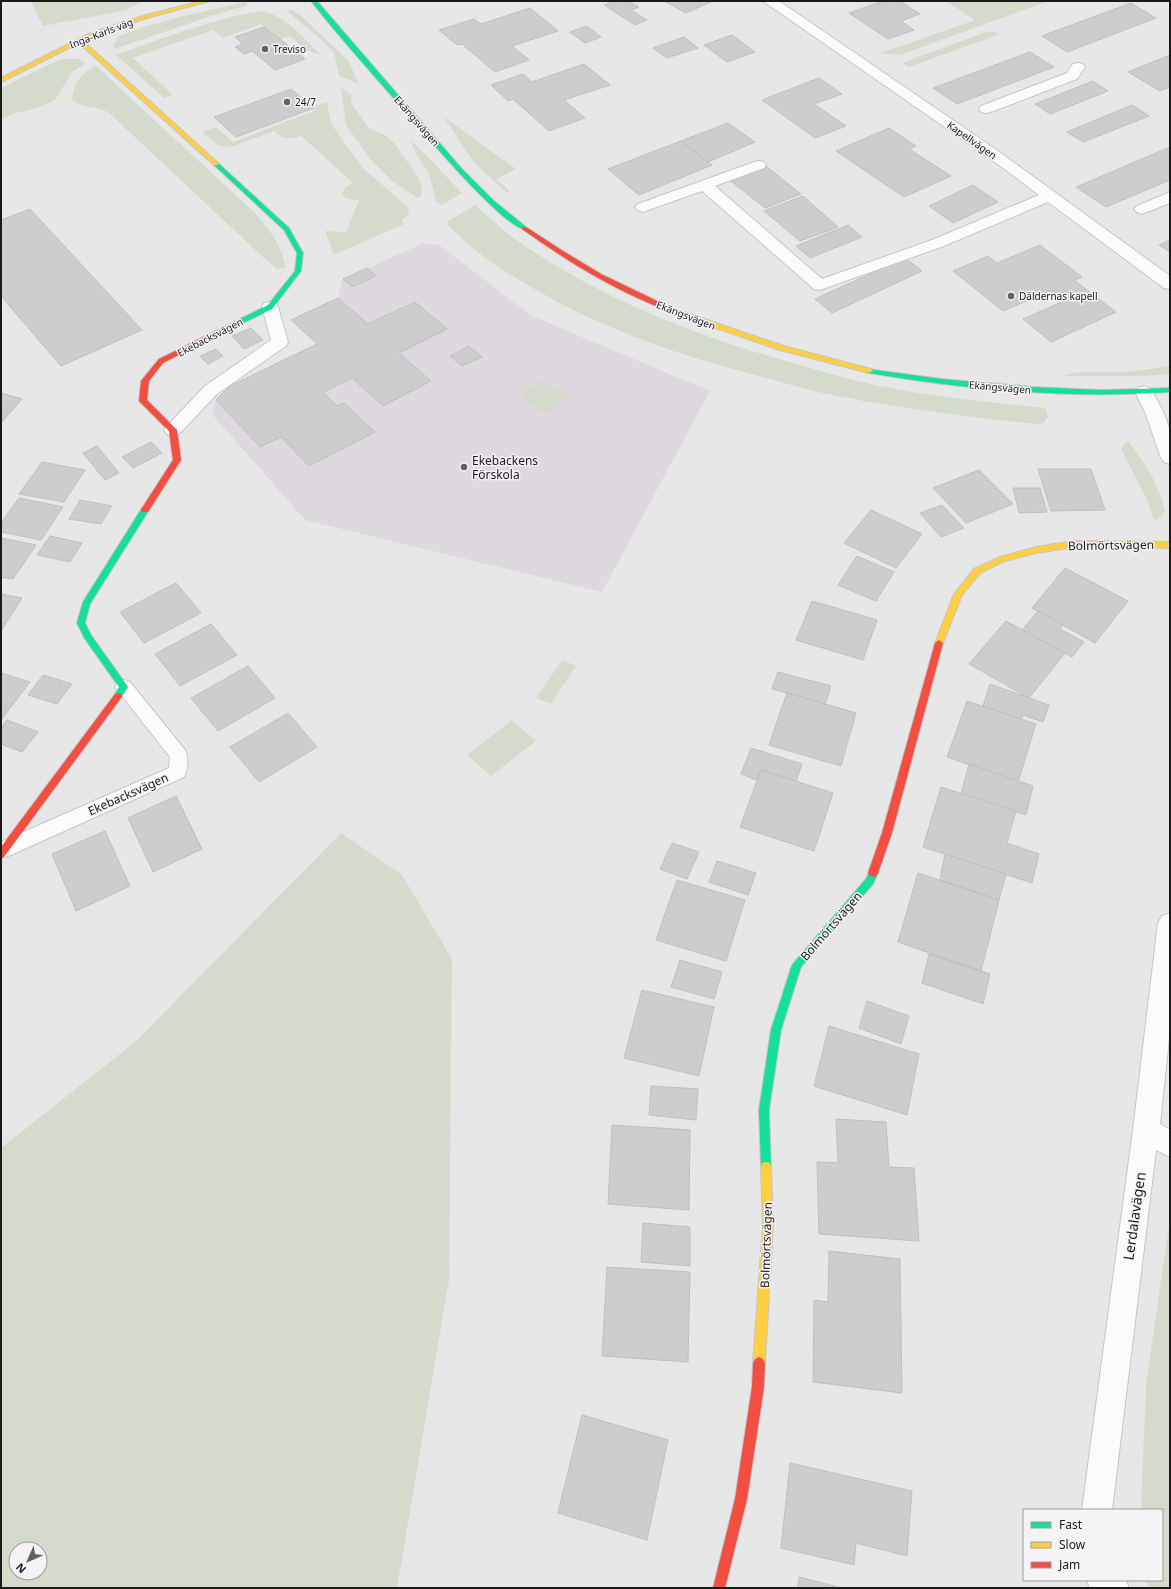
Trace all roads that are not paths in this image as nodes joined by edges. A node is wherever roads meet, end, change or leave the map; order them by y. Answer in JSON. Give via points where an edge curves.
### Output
{"nodes":[{"id":1,"x":207,"y":1,"type":"edge"},
{"id":2,"x":314,"y":1,"type":"edge"},
{"id":3,"x":770,"y":1,"type":"edge"},
{"id":4,"x":79,"y":40,"type":"junction"},
{"id":5,"x":1078,"y":67,"type":"dead end"},
{"id":6,"x":1,"y":80,"type":"edge"},
{"id":7,"x":986,"y":109,"type":"dead end"},
{"id":8,"x":760,"y":165,"type":"dead end"},
{"id":9,"x":705,"y":185,"type":"junction"},
{"id":10,"x":1049,"y":196,"type":"junction"},
{"id":11,"x":1170,"y":197,"type":"edge"},
{"id":12,"x":643,"y":207,"type":"dead end"},
{"id":13,"x":1142,"y":209,"type":"dead end"},
{"id":14,"x":1170,"y":284,"type":"edge"},
{"id":15,"x":270,"y":307,"type":"junction"},
{"id":16,"x":1170,"y":390,"type":"edge"},
{"id":17,"x":1144,"y":392,"type":"junction"},
{"id":18,"x":173,"y":430,"type":"junction"},
{"id":19,"x":1170,"y":458,"type":"edge"},
{"id":20,"x":1170,"y":545,"type":"edge"},
{"id":21,"x":124,"y":687,"type":"junction"},
{"id":22,"x":3,"y":852,"type":"edge"},
{"id":23,"x":1170,"y":923,"type":"edge"},
{"id":24,"x":1146,"y":1130,"type":"junction"},
{"id":25,"x":1170,"y":1144,"type":"edge"},
{"id":26,"x":1097,"y":1509,"type":"edge"},
{"id":27,"x":1104,"y":1581,"type":"edge"},
{"id":28,"x":719,"y":1588,"type":"edge"},
{"id":29,"x":1114,"y":1588,"type":"edge"}],
"edges":[{"from":1,"to":4,"type":"street","name":"Inga-Karls väg","via":[[145,17]]},
{"from":2,"to":17,"type":"street","name":"Ekängsvägen","via":[[356,53],[465,176],[512,219],[559,253],[604,279],[672,311],[741,336],[824,360],[896,376],[1055,392]]},
{"from":3,"to":10,"type":"street","name":"Kapellvägen","via":[[993,154]]},
{"from":4,"to":6,"type":"street","name":"Inga-Karls väg"},
{"from":4,"to":15,"type":"street","name":"Ekebacksvägen","via":[[287,230],[300,253],[298,271]]},
{"from":5,"to":7,"type":"street","via":[[1072,76]]},
{"from":8,"to":9,"type":"street"},
{"from":9,"to":10,"type":"street","via":[[820,285],[938,243]]},
{"from":9,"to":12,"type":"street"},
{"from":10,"to":14,"type":"street","name":"Kapellvägen"},
{"from":11,"to":13,"type":"street"},
{"from":15,"to":18,"type":"street","via":[[280,342],[211,390]]},
{"from":15,"to":18,"type":"street","name":"Ekebacksvägen","via":[[161,361],[149,376],[145,382],[143,401]]},
{"from":16,"to":17,"type":"street","name":"Ekängsvägen"},
{"from":17,"to":19,"type":"street"},
{"from":18,"to":21,"type":"street","name":"Ekebacksvägen","via":[[177,460],[86,604],[81,623]]},
{"from":20,"to":28,"type":"street","name":"Bolmörtsvägen","via":[[1074,544],[1036,550],[1000,560],[977,571],[958,594],[942,633],[887,832],[870,881],[797,965],[776,1030],[764,1110],[768,1225],[758,1387],[741,1499]]},
{"from":21,"to":22,"type":"street","name":"Ekebacksvägen"},
{"from":21,"to":22,"type":"lane","name":"Ekebacksvägen","via":[[179,755],[178,772]]},
{"from":23,"to":24,"type":"street","name":"Lerdalavägen"},
{"from":24,"to":25,"type":"street"},
{"from":24,"to":26,"type":"street","name":"Lerdalavägen"},
{"from":27,"to":29,"type":"street"}]}
